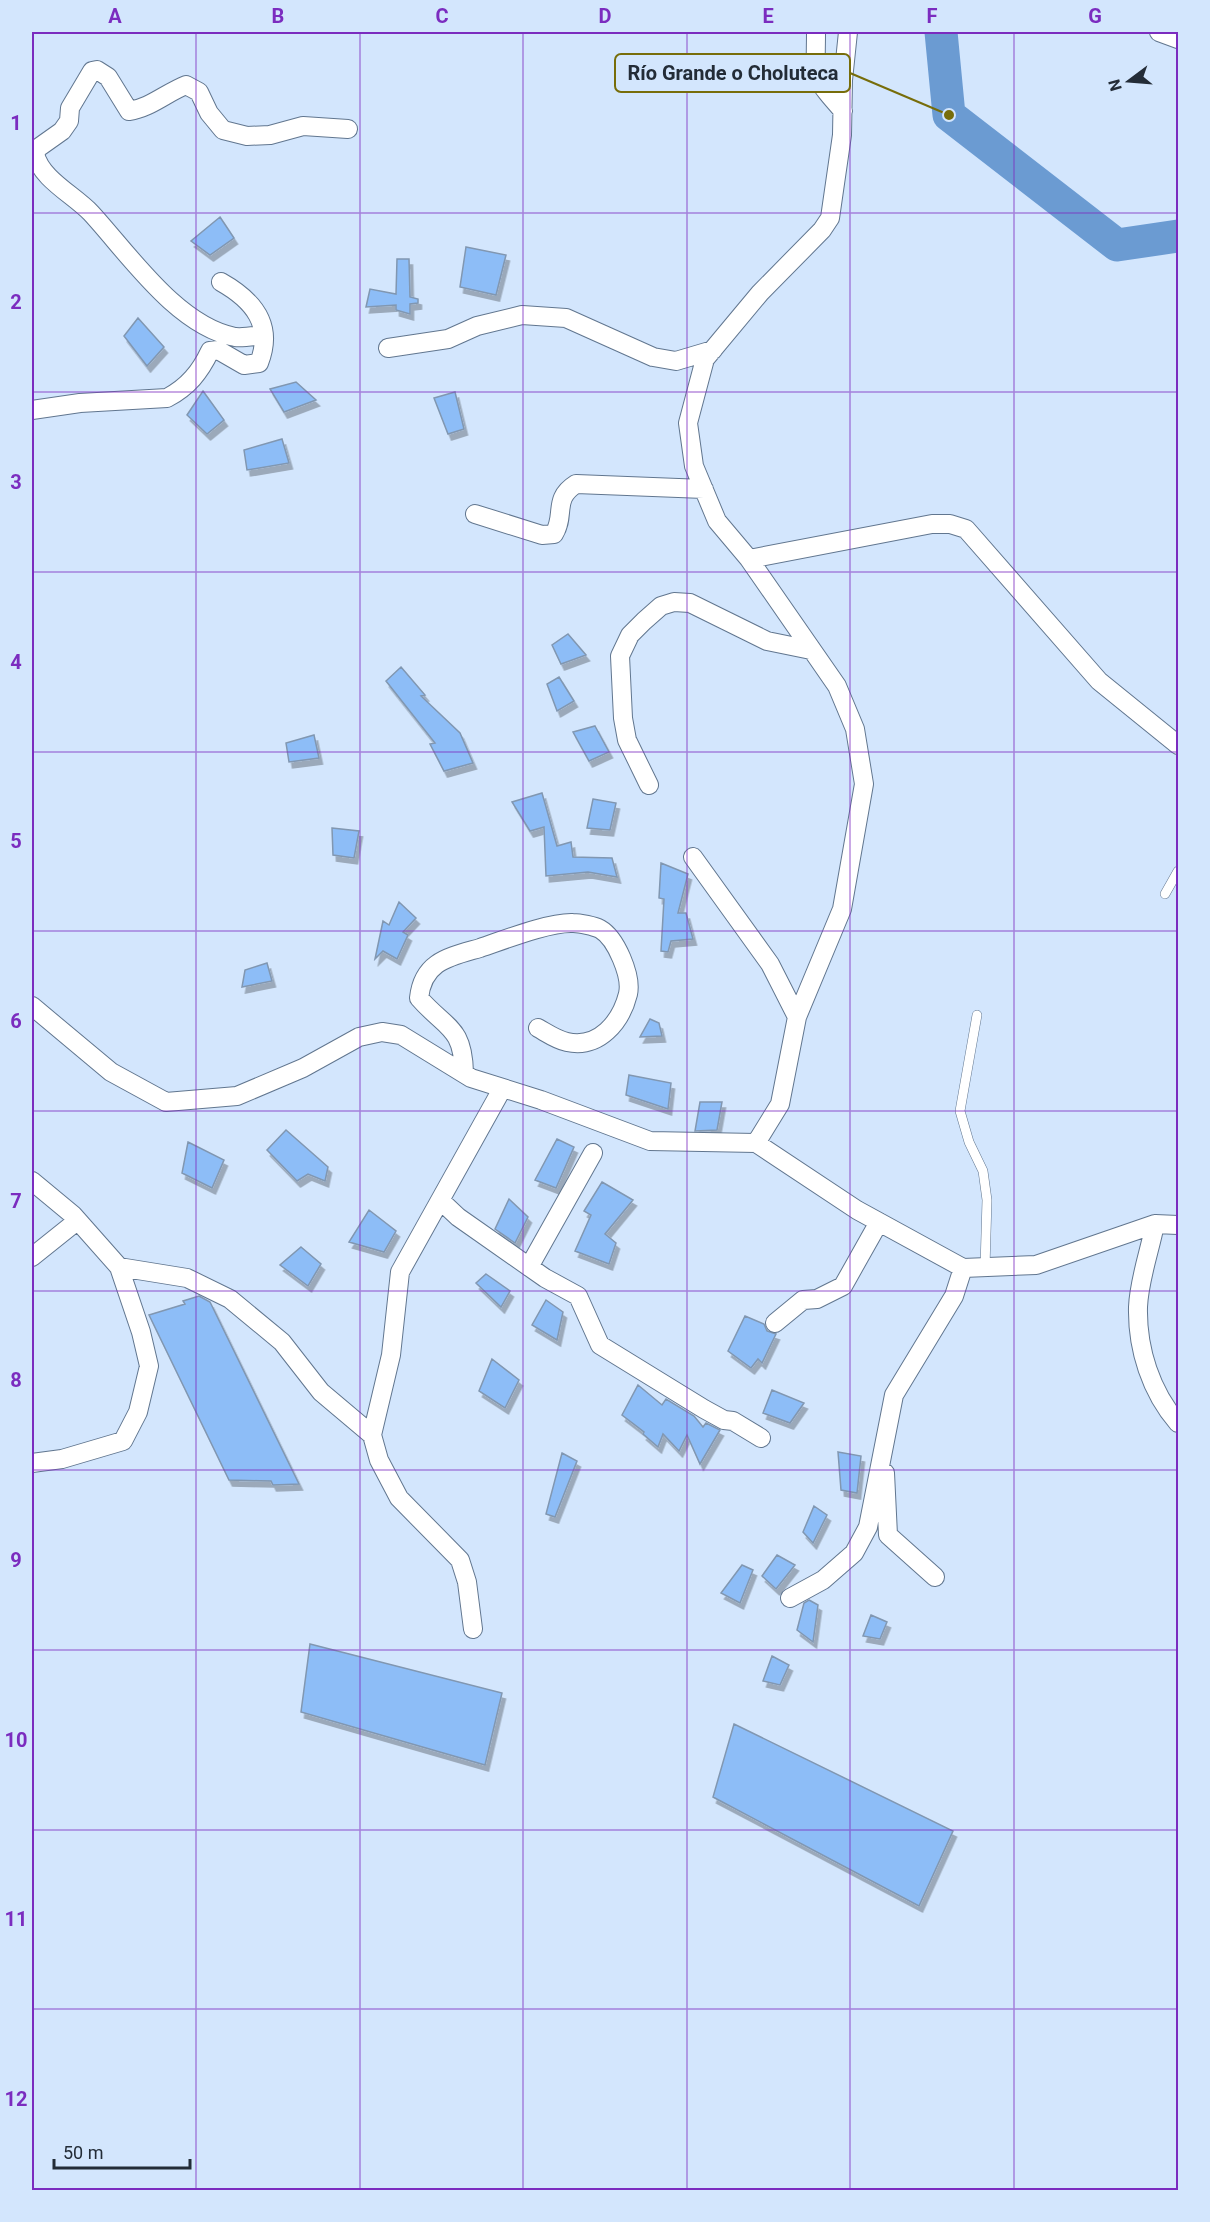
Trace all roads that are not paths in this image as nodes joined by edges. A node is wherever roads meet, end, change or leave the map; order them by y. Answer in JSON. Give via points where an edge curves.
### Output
{"nodes":[{"id":1,"x":816,"y":32,"type":"edge"},
{"id":2,"x":848,"y":32,"type":"edge"},
{"id":3,"x":1159,"y":32,"type":"edge"},
{"id":4,"x":1179,"y":39,"type":"edge"},
{"id":5,"x":815,"y":67,"type":"junction"},
{"id":6,"x":726,"y":79,"type":"dead end"},
{"id":7,"x":843,"y":111,"type":"junction"},
{"id":8,"x":348,"y":129,"type":"dead end"},
{"id":9,"x":221,"y":282,"type":"dead end"},
{"id":10,"x":263,"y":335,"type":"junction"},
{"id":11,"x":388,"y":348,"type":"dead end"},
{"id":12,"x":713,"y":350,"type":"junction"},
{"id":13,"x":32,"y":410,"type":"edge"},
{"id":14,"x":704,"y":489,"type":"junction"},
{"id":15,"x":475,"y":514,"type":"dead end"},
{"id":16,"x":749,"y":560,"type":"junction"},
{"id":17,"x":811,"y":650,"type":"junction"},
{"id":18,"x":1179,"y":745,"type":"edge"},
{"id":19,"x":649,"y":785,"type":"dead end"},
{"id":20,"x":693,"y":857,"type":"dead end"},
{"id":21,"x":1179,"y":871,"type":"edge"},
{"id":22,"x":1166,"y":894,"type":"dead end"},
{"id":23,"x":32,"y":1006,"type":"edge"},
{"id":24,"x":977,"y":1015,"type":"dead end"},
{"id":25,"x":796,"y":1017,"type":"junction"},
{"id":26,"x":538,"y":1028,"type":"dead end"},
{"id":27,"x":464,"y":1073,"type":"junction"},
{"id":28,"x":502,"y":1089,"type":"junction"},
{"id":29,"x":756,"y":1143,"type":"junction"},
{"id":30,"x":593,"y":1153,"type":"dead end"},
{"id":31,"x":32,"y":1180,"type":"edge"},
{"id":32,"x":441,"y":1201,"type":"junction"},
{"id":33,"x":77,"y":1221,"type":"junction"},
{"id":34,"x":879,"y":1222,"type":"junction"},
{"id":35,"x":1171,"y":1224,"type":"edge"},
{"id":36,"x":32,"y":1257,"type":"edge"},
{"id":37,"x":119,"y":1267,"type":"junction"},
{"id":38,"x":530,"y":1267,"type":"junction"},
{"id":39,"x":985,"y":1267,"type":"junction"},
{"id":40,"x":963,"y":1268,"type":"junction"},
{"id":41,"x":775,"y":1323,"type":"dead end"},
{"id":42,"x":1179,"y":1423,"type":"edge"},
{"id":43,"x":372,"y":1436,"type":"junction"},
{"id":44,"x":761,"y":1438,"type":"dead end"},
{"id":45,"x":884,"y":1441,"type":"junction"},
{"id":46,"x":32,"y":1463,"type":"edge"},
{"id":47,"x":935,"y":1577,"type":"dead end"},
{"id":48,"x":790,"y":1598,"type":"dead end"},
{"id":49,"x":473,"y":1629,"type":"dead end"}],
"edges":[{"from":1,"to":5,"type":"street"},
{"from":2,"to":7,"type":"street"},
{"from":3,"to":4,"type":"street"},
{"from":5,"to":6,"type":"lane"},
{"from":5,"to":7,"type":"street","via":[[817,82]]},
{"from":7,"to":12,"type":"street","via":[[830,218]]},
{"from":8,"to":10,"type":"street","via":[[303,126],[270,135],[247,136],[223,130],[199,92],[186,85],[143,109],[129,111],[108,77],[97,70],[92,71],[70,108],[69,121],[62,131],[35,154],[43,168],[91,212],[141,273],[172,302],[207,326],[236,337]]},
{"from":9,"to":10,"type":"street","via":[[243,294],[260,317]]},
{"from":10,"to":13,"type":"street","via":[[265,349],[259,363],[244,365],[218,350],[210,351],[200,372],[167,398]]},
{"from":11,"to":12,"type":"street","via":[[448,339],[477,326],[522,315],[566,318],[653,357],[676,361]]},
{"from":12,"to":14,"type":"street","via":[[705,359],[688,423],[694,466]]},
{"from":14,"to":15,"type":"street","via":[[576,484],[560,502],[555,534],[542,535]]},
{"from":14,"to":16,"type":"street","via":[[717,521]]},
{"from":16,"to":17,"type":"street"},
{"from":16,"to":18,"type":"street","via":[[932,524],[950,524],[966,530],[1099,681]]},
{"from":17,"to":19,"type":"street","via":[[767,641],[690,603],[674,602],[652,613],[630,635],[620,656],[627,740]]},
{"from":17,"to":25,"type":"street","via":[[837,686],[855,729],[864,784],[842,909]]},
{"from":20,"to":25,"type":"street","via":[[770,964]]},
{"from":21,"to":22,"type":"lane"},
{"from":23,"to":27,"type":"street","via":[[111,1072],[166,1102],[237,1096],[303,1068],[359,1037],[382,1032],[402,1035]]},
{"from":24,"to":39,"type":"lane","via":[[960,1111],[983,1172],[987,1200]]},
{"from":25,"to":29,"type":"street","via":[[780,1104]]},
{"from":26,"to":27,"type":"street","via":[[567,1042],[590,1042],[615,1023],[628,992],[624,960],[601,930],[573,922],[433,965],[420,987],[419,998],[456,1033],[464,1053]]},
{"from":27,"to":28,"type":"street"},
{"from":28,"to":29,"type":"street","via":[[650,1141]]},
{"from":28,"to":32,"type":"street"},
{"from":29,"to":34,"type":"street"},
{"from":30,"to":38,"type":"street"},
{"from":31,"to":33,"type":"street"},
{"from":32,"to":38,"type":"street"},
{"from":32,"to":43,"type":"street","via":[[400,1272],[391,1355]]},
{"from":33,"to":36,"type":"street"},
{"from":33,"to":37,"type":"street"},
{"from":34,"to":40,"type":"street"},
{"from":34,"to":41,"type":"street","via":[[843,1286],[817,1299],[803,1300]]},
{"from":35,"to":39,"type":"street","via":[[1036,1265]]},
{"from":35,"to":42,"type":"street","via":[[1138,1306],[1143,1358],[1161,1404]]},
{"from":37,"to":43,"type":"street","via":[[187,1278],[230,1299],[282,1342],[321,1392]]},
{"from":37,"to":46,"type":"street","via":[[149,1366],[138,1412],[123,1441],[62,1459]]},
{"from":38,"to":44,"type":"street","via":[[578,1296],[600,1345]]},
{"from":39,"to":40,"type":"street"},
{"from":40,"to":45,"type":"street","via":[[954,1296],[894,1395]]},
{"from":43,"to":49,"type":"street","via":[[379,1460],[399,1498],[460,1560]]},
{"from":45,"to":47,"type":"street","via":[[888,1535]]},
{"from":45,"to":48,"type":"street","via":[[868,1527],[854,1553],[823,1580]]}]}
